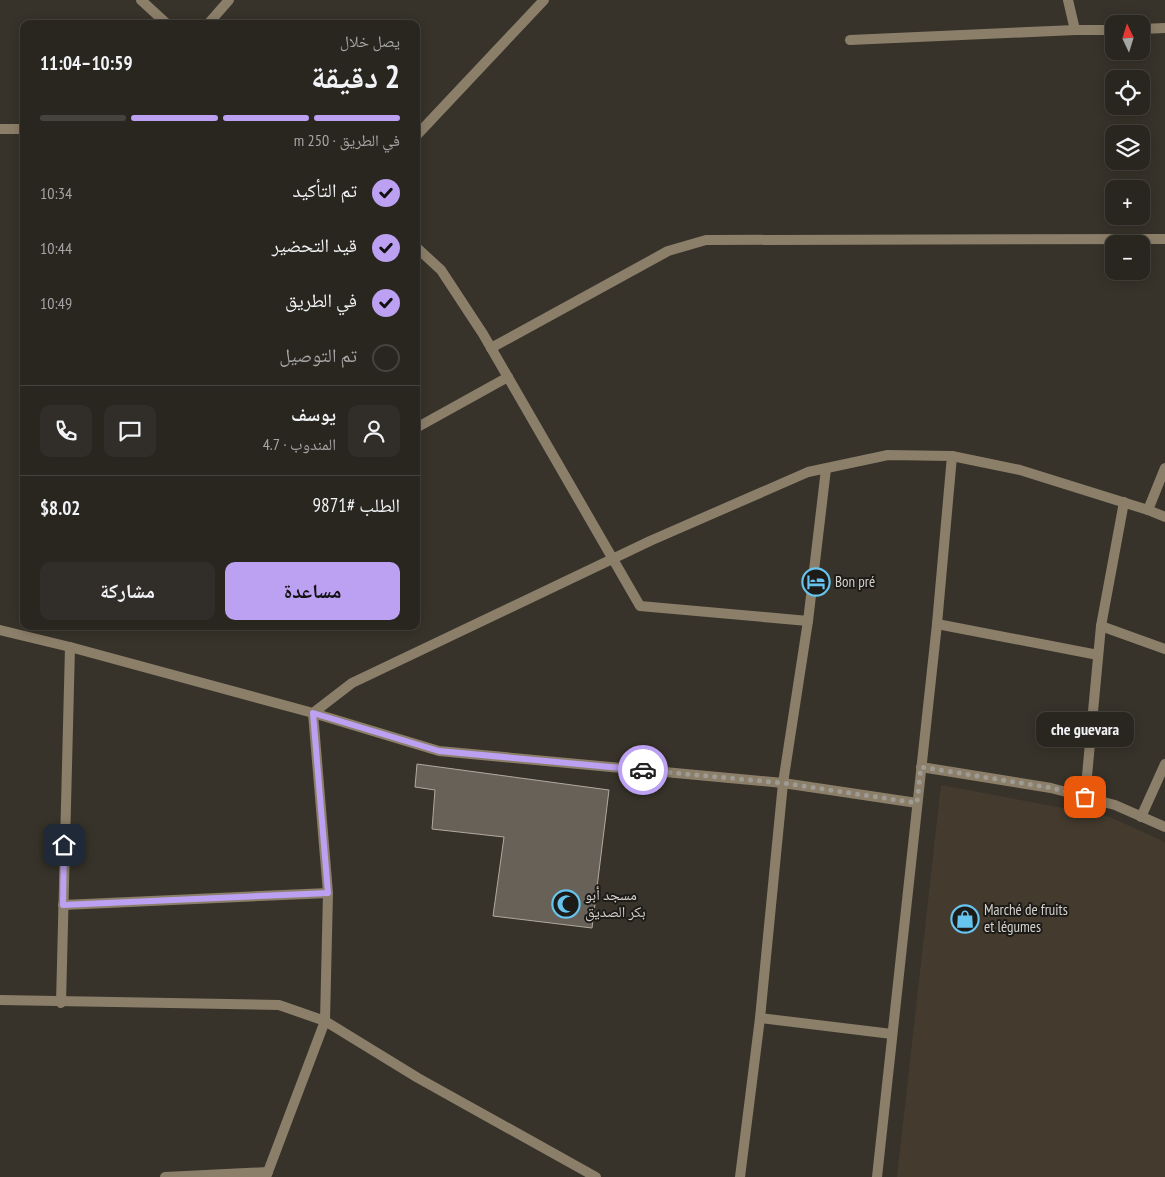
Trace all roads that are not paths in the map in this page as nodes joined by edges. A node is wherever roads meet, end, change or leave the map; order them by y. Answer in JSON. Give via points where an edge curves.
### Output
{"nodes":[{"id":1,"x":141,"y":0,"type":"edge"},
{"id":2,"x":229,"y":0,"type":"edge"},
{"id":3,"x":544,"y":0,"type":"edge"},
{"id":4,"x":1068,"y":0,"type":"edge"},
{"id":5,"x":163,"y":20,"type":"edge"},
{"id":6,"x":212,"y":20,"type":"edge"},
{"id":7,"x":1165,"y":28,"type":"edge"},
{"id":8,"x":1150,"y":29,"type":"edge"},
{"id":9,"x":1075,"y":30,"type":"junction"},
{"id":10,"x":1105,"y":30,"type":"edge"},
{"id":11,"x":850,"y":40,"type":"dead end"},
{"id":12,"x":0,"y":129,"type":"edge"},
{"id":13,"x":20,"y":129,"type":"edge"},
{"id":14,"x":420,"y":132,"type":"edge"},
{"id":15,"x":1165,"y":239,"type":"edge"},
{"id":16,"x":420,"y":251,"type":"edge"},
{"id":17,"x":491,"y":348,"type":"junction"},
{"id":18,"x":508,"y":377,"type":"junction"},
{"id":19,"x":420,"y":426,"type":"edge"},
{"id":20,"x":952,"y":456,"type":"junction"},
{"id":21,"x":1165,"y":468,"type":"edge"},
{"id":22,"x":826,"y":469,"type":"junction"},
{"id":23,"x":1124,"y":502,"type":"junction"},
{"id":24,"x":1148,"y":510,"type":"junction"},
{"id":25,"x":1165,"y":517,"type":"edge"},
{"id":26,"x":614,"y":560,"type":"junction"},
{"id":27,"x":808,"y":621,"type":"junction"},
{"id":28,"x":937,"y":624,"type":"junction"},
{"id":29,"x":1101,"y":626,"type":"junction"},
{"id":30,"x":0,"y":630,"type":"edge"},
{"id":31,"x":70,"y":646,"type":"junction"},
{"id":32,"x":1165,"y":649,"type":"edge"},
{"id":33,"x":1098,"y":655,"type":"junction"},
{"id":34,"x":313,"y":713,"type":"junction"},
{"id":35,"x":1165,"y":764,"type":"edge"},
{"id":36,"x":921,"y":767,"type":"junction"},
{"id":37,"x":783,"y":783,"type":"junction"},
{"id":38,"x":1085,"y":797,"type":"junction"},
{"id":39,"x":917,"y":803,"type":"junction"},
{"id":40,"x":1141,"y":817,"type":"junction"},
{"id":41,"x":1165,"y":827,"type":"edge"},
{"id":42,"x":328,"y":893,"type":"junction"},
{"id":43,"x":63,"y":905,"type":"junction"},
{"id":44,"x":0,"y":1000,"type":"edge"},
{"id":45,"x":61,"y":1002,"type":"junction"},
{"id":46,"x":760,"y":1018,"type":"junction"},
{"id":47,"x":325,"y":1021,"type":"junction"},
{"id":48,"x":892,"y":1034,"type":"junction"},
{"id":49,"x":267,"y":1175,"type":"edge"},
{"id":50,"x":165,"y":1177,"type":"edge"},
{"id":51,"x":596,"y":1177,"type":"edge"},
{"id":52,"x":740,"y":1177,"type":"edge"},
{"id":53,"x":877,"y":1177,"type":"edge"}],
"edges":[{"from":1,"to":5,"type":"street"},
{"from":2,"to":6,"type":"street"},
{"from":3,"to":14,"type":"street"},
{"from":4,"to":9,"type":"street"},
{"from":7,"to":8,"type":"street"},
{"from":9,"to":10,"type":"street"},
{"from":9,"to":11,"type":"street"},
{"from":12,"to":13,"type":"street"},
{"from":15,"to":17,"type":"street","via":[[706,240],[668,251]]},
{"from":16,"to":17,"type":"street","via":[[441,270]]},
{"from":17,"to":18,"type":"street"},
{"from":18,"to":19,"type":"street"},
{"from":18,"to":26,"type":"street"},
{"from":20,"to":22,"type":"street","via":[[888,455]]},
{"from":20,"to":23,"type":"street","via":[[1020,470]]},
{"from":20,"to":28,"type":"street"},
{"from":21,"to":24,"type":"street"},
{"from":22,"to":26,"type":"street","via":[[799,476]]},
{"from":22,"to":27,"type":"street"},
{"from":23,"to":24,"type":"street"},
{"from":23,"to":29,"type":"street"},
{"from":24,"to":25,"type":"street"},
{"from":26,"to":27,"type":"street","via":[[640,606]]},
{"from":26,"to":34,"type":"street","via":[[352,683]]},
{"from":27,"to":37,"type":"street"},
{"from":28,"to":33,"type":"street"},
{"from":28,"to":36,"type":"street"},
{"from":29,"to":32,"type":"street"},
{"from":29,"to":33,"type":"street"},
{"from":30,"to":31,"type":"street"},
{"from":31,"to":34,"type":"street"},
{"from":31,"to":43,"type":"street"},
{"from":33,"to":38,"type":"street"},
{"from":34,"to":37,"type":"street","via":[[439,751]]},
{"from":34,"to":42,"type":"street"},
{"from":35,"to":40,"type":"street"},
{"from":36,"to":38,"type":"street","via":[[1052,788]]},
{"from":36,"to":39,"type":"street"},
{"from":37,"to":39,"type":"street"},
{"from":37,"to":46,"type":"street"},
{"from":38,"to":40,"type":"street","via":[[1115,805]]},
{"from":39,"to":48,"type":"street"},
{"from":40,"to":41,"type":"street"},
{"from":42,"to":43,"type":"street"},
{"from":42,"to":47,"type":"street"},
{"from":43,"to":45,"type":"street"},
{"from":44,"to":45,"type":"street"},
{"from":45,"to":47,"type":"street","via":[[278,1005]]},
{"from":46,"to":48,"type":"street"},
{"from":46,"to":52,"type":"street"},
{"from":47,"to":49,"type":"street"},
{"from":47,"to":51,"type":"street","via":[[418,1078]]},
{"from":48,"to":53,"type":"street"},
{"from":49,"to":50,"type":"street"}]}
